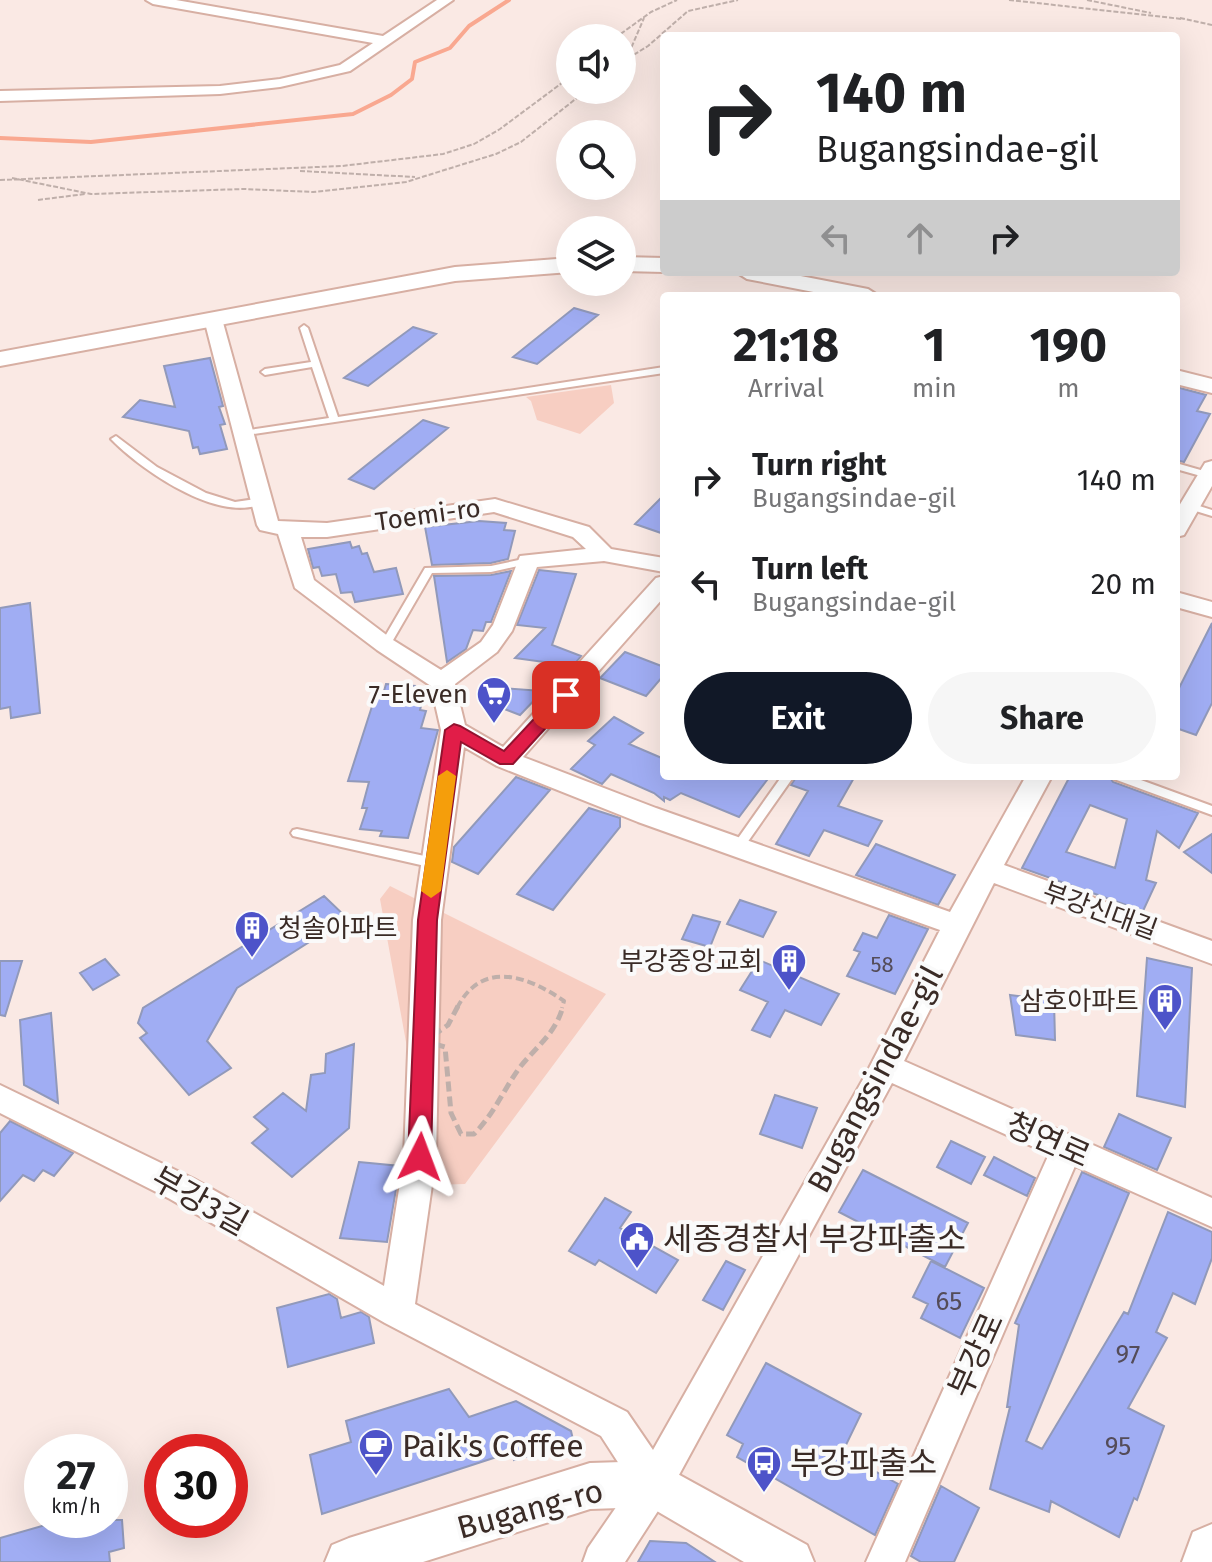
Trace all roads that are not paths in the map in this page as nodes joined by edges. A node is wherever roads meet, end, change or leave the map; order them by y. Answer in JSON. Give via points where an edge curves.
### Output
{"nodes":[{"id":1,"x":153,"y":0,"type":"edge"},
{"id":2,"x":446,"y":0,"type":"edge"},
{"id":3,"x":383,"y":40,"type":"junction"},
{"id":4,"x":0,"y":96,"type":"edge"},
{"id":5,"x":636,"y":264,"type":"edge"},
{"id":6,"x":660,"y":265,"type":"edge"},
{"id":7,"x":556,"y":266,"type":"edge"},
{"id":8,"x":767,"y":276,"type":"edge"},
{"id":9,"x":848,"y":292,"type":"edge"},
{"id":10,"x":213,"y":319,"type":"junction"},
{"id":11,"x":304,"y":328,"type":"dead end"},
{"id":12,"x":0,"y":359,"type":"edge"},
{"id":13,"x":317,"y":364,"type":"junction"},
{"id":14,"x":660,"y":371,"type":"edge"},
{"id":15,"x":265,"y":372,"type":"dead end"},
{"id":16,"x":1180,"y":378,"type":"edge"},
{"id":17,"x":1212,"y":386,"type":"edge"},
{"id":18,"x":334,"y":420,"type":"junction"},
{"id":19,"x":243,"y":434,"type":"junction"},
{"id":20,"x":116,"y":439,"type":"dead end"},
{"id":21,"x":1180,"y":467,"type":"edge"},
{"id":22,"x":1210,"y":471,"type":"edge"},
{"id":23,"x":262,"y":501,"type":"junction"},
{"id":24,"x":1190,"y":506,"type":"junction"},
{"id":25,"x":1212,"y":513,"type":"edge"},
{"id":26,"x":1180,"y":523,"type":"edge"},
{"id":27,"x":288,"y":530,"type":"junction"},
{"id":28,"x":604,"y":554,"type":"junction"},
{"id":29,"x":528,"y":561,"type":"junction"},
{"id":30,"x":660,"y":564,"type":"edge"},
{"id":31,"x":660,"y":587,"type":"edge"},
{"id":32,"x":1180,"y":600,"type":"edge"},
{"id":33,"x":1212,"y":610,"type":"edge"},
{"id":34,"x":385,"y":645,"type":"junction"},
{"id":35,"x":442,"y":682,"type":"junction"},
{"id":36,"x":454,"y":730,"type":"junction"},
{"id":37,"x":506,"y":760,"type":"junction"},
{"id":38,"x":785,"y":780,"type":"edge"},
{"id":39,"x":1037,"y":780,"type":"edge"},
{"id":40,"x":1129,"y":780,"type":"edge"},
{"id":41,"x":1212,"y":811,"type":"edge"},
{"id":42,"x":297,"y":833,"type":"dead end"},
{"id":43,"x":738,"y":847,"type":"junction"},
{"id":44,"x":434,"y":863,"type":"junction"},
{"id":45,"x":988,"y":870,"type":"junction"},
{"id":46,"x":957,"y":925,"type":"junction"},
{"id":47,"x":1212,"y":953,"type":"edge"},
{"id":48,"x":885,"y":1066,"type":"junction"},
{"id":49,"x":0,"y":1098,"type":"edge"},
{"id":50,"x":1067,"y":1149,"type":"junction"},
{"id":51,"x":1212,"y":1213,"type":"edge"},
{"id":52,"x":397,"y":1312,"type":"junction"},
{"id":53,"x":654,"y":1484,"type":"junction"},
{"id":54,"x":1212,"y":1551,"type":"edge"},
{"id":55,"x":349,"y":1562,"type":"edge"},
{"id":56,"x":602,"y":1562,"type":"edge"},
{"id":57,"x":790,"y":1562,"type":"edge"},
{"id":58,"x":885,"y":1562,"type":"edge"},
{"id":59,"x":1209,"y":1562,"type":"edge"}],
"edges":[{"from":1,"to":3,"type":"street"},
{"from":2,"to":3,"type":"street"},
{"from":3,"to":4,"type":"street","via":[[345,68],[280,83],[220,90]]},
{"from":5,"to":6,"type":"street"},
{"from":7,"to":10,"type":"street","via":[[455,274]]},
{"from":8,"to":9,"type":"street"},
{"from":10,"to":12,"type":"street"},
{"from":10,"to":19,"type":"street"},
{"from":11,"to":13,"type":"lane"},
{"from":13,"to":15,"type":"lane"},
{"from":13,"to":18,"type":"lane"},
{"from":14,"to":18,"type":"lane"},
{"from":16,"to":17,"type":"street"},
{"from":18,"to":19,"type":"lane"},
{"from":19,"to":23,"type":"street"},
{"from":20,"to":23,"type":"lane","via":[[175,482],[232,505]]},
{"from":21,"to":22,"type":"lane"},
{"from":22,"to":24,"type":"street"},
{"from":23,"to":27,"type":"street","via":[[268,525]]},
{"from":24,"to":25,"type":"lane"},
{"from":24,"to":26,"type":"street"},
{"from":27,"to":28,"type":"street","name":"Toemi-ro","via":[[327,530],[495,505],[581,532]]},
{"from":27,"to":34,"type":"street","via":[[303,583]]},
{"from":28,"to":29,"type":"street","name":"Toemi-ro"},
{"from":28,"to":30,"type":"street","name":"Toemi-ro"},
{"from":29,"to":34,"type":"lane","via":[[491,569],[429,570]]},
{"from":29,"to":35,"type":"street","via":[[504,626],[489,647]]},
{"from":31,"to":37,"type":"street"},
{"from":32,"to":33,"type":"street"},
{"from":34,"to":35,"type":"street"},
{"from":35,"to":36,"type":"street"},
{"from":36,"to":37,"type":"street"},
{"from":36,"to":44,"type":"street"},
{"from":37,"to":43,"type":"street"},
{"from":38,"to":43,"type":"lane"},
{"from":39,"to":45,"type":"street","name":"Bugangsindae-gil"},
{"from":40,"to":41,"type":"lane"},
{"from":42,"to":44,"type":"lane"},
{"from":43,"to":46,"type":"street"},
{"from":44,"to":52,"type":"street","via":[[427,920],[420,1157]]},
{"from":45,"to":46,"type":"street","name":"Bugangsindae-gil"},
{"from":45,"to":47,"type":"street","name":"부강신대길"},
{"from":46,"to":48,"type":"street","name":"Bugangsindae-gil"},
{"from":48,"to":50,"type":"street","name":"청연로"},
{"from":48,"to":53,"type":"street","name":"Bugangsindae-gil"},
{"from":49,"to":52,"type":"street","name":"부강3길","via":[[182,1189]]},
{"from":50,"to":51,"type":"street","name":"청연로"},
{"from":50,"to":58,"type":"street","name":"부강로"},
{"from":52,"to":53,"type":"street","via":[[614,1424]]},
{"from":53,"to":55,"type":"street","name":"Bugang-ro","via":[[590,1486]]},
{"from":53,"to":56,"type":"street","name":"Bugangsindae-gil"},
{"from":53,"to":57,"type":"street"},
{"from":54,"to":59,"type":"main road"}]}
